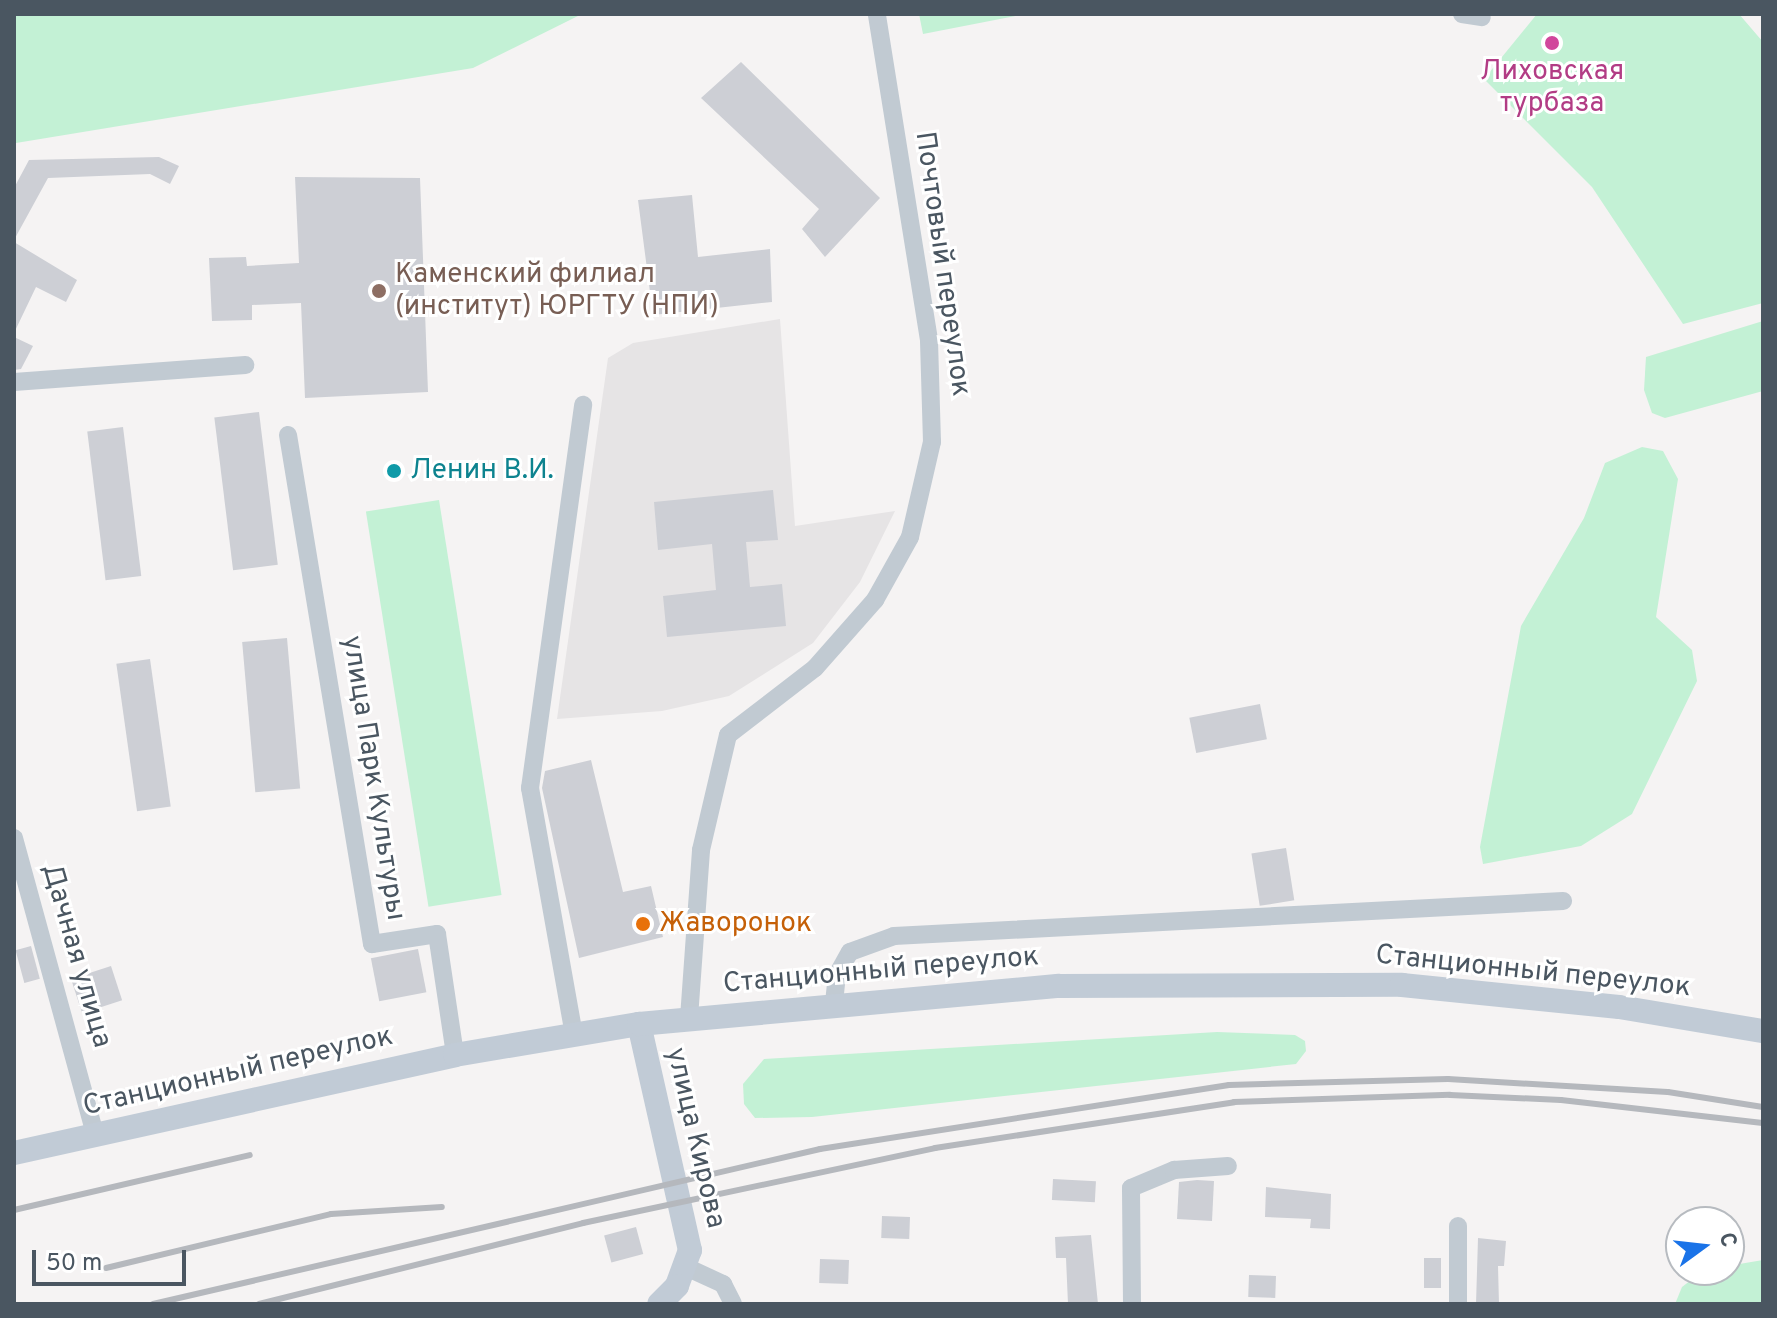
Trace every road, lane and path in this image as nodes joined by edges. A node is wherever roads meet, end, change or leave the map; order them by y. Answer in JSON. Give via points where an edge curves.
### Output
{"nodes":[{"id":1,"x":877,"y":14,"type":"edge"},
{"id":2,"x":1462,"y":14,"type":"edge"},
{"id":3,"x":1482,"y":17,"type":"dead end"},
{"id":4,"x":245,"y":365,"type":"dead end"},
{"id":5,"x":14,"y":382,"type":"edge"},
{"id":6,"x":583,"y":405,"type":"dead end"},
{"id":7,"x":288,"y":435,"type":"dead end"},
{"id":8,"x":14,"y":838,"type":"edge"},
{"id":9,"x":1563,"y":901,"type":"dead end"},
{"id":10,"x":834,"y":1003,"type":"junction"},
{"id":11,"x":689,"y":1018,"type":"junction"},
{"id":12,"x":639,"y":1024,"type":"junction"},
{"id":13,"x":1763,"y":1031,"type":"edge"},
{"id":14,"x":574,"y":1035,"type":"junction"},
{"id":15,"x":455,"y":1055,"type":"junction"},
{"id":16,"x":95,"y":1135,"type":"junction"},
{"id":17,"x":14,"y":1153,"type":"edge"},
{"id":18,"x":1228,"y":1166,"type":"dead end"},
{"id":19,"x":1458,"y":1226,"type":"dead end"},
{"id":20,"x":686,"y":1267,"type":"junction"},
{"id":21,"x":659,"y":1304,"type":"edge"},
{"id":22,"x":733,"y":1304,"type":"edge"},
{"id":23,"x":1132,"y":1304,"type":"edge"},
{"id":24,"x":1458,"y":1304,"type":"edge"}],
"edges":[{"from":1,"to":11,"type":"street","name":"Почтовый переулок","via":[[929,340],[932,442],[910,537],[875,600],[815,668],[728,735],[701,850]]},
{"from":2,"to":3,"type":"street"},
{"from":4,"to":5,"type":"street"},
{"from":6,"to":14,"type":"street","via":[[530,788]]},
{"from":7,"to":15,"type":"street","name":"улица Парк Культуры","via":[[372,944],[437,934]]},
{"from":8,"to":16,"type":"street","name":"Дачная улица"},
{"from":9,"to":10,"type":"street","via":[[894,936],[850,952],[837,975]]},
{"from":10,"to":11,"type":"main road","name":"Станционный переулок"},
{"from":10,"to":13,"type":"main road","name":"Станционный переулок","via":[[1059,986],[1313,980],[1501,992]]},
{"from":11,"to":12,"type":"main road","name":"Станционный переулок"},
{"from":12,"to":14,"type":"main road","name":"Станционный переулок"},
{"from":12,"to":20,"type":"main road","name":"улица Кирова","via":[[687,1221]]},
{"from":14,"to":15,"type":"main road","name":"Станционный переулок"},
{"from":15,"to":16,"type":"main road","name":"Станционный переулок"},
{"from":16,"to":17,"type":"main road","name":"Станционный переулок"},
{"from":18,"to":23,"type":"street","via":[[1174,1170],[1131,1188]]},
{"from":19,"to":24,"type":"street"},
{"from":20,"to":21,"type":"main road","name":"улица Кирова"},
{"from":20,"to":22,"type":"street","via":[[723,1284]]}]}
